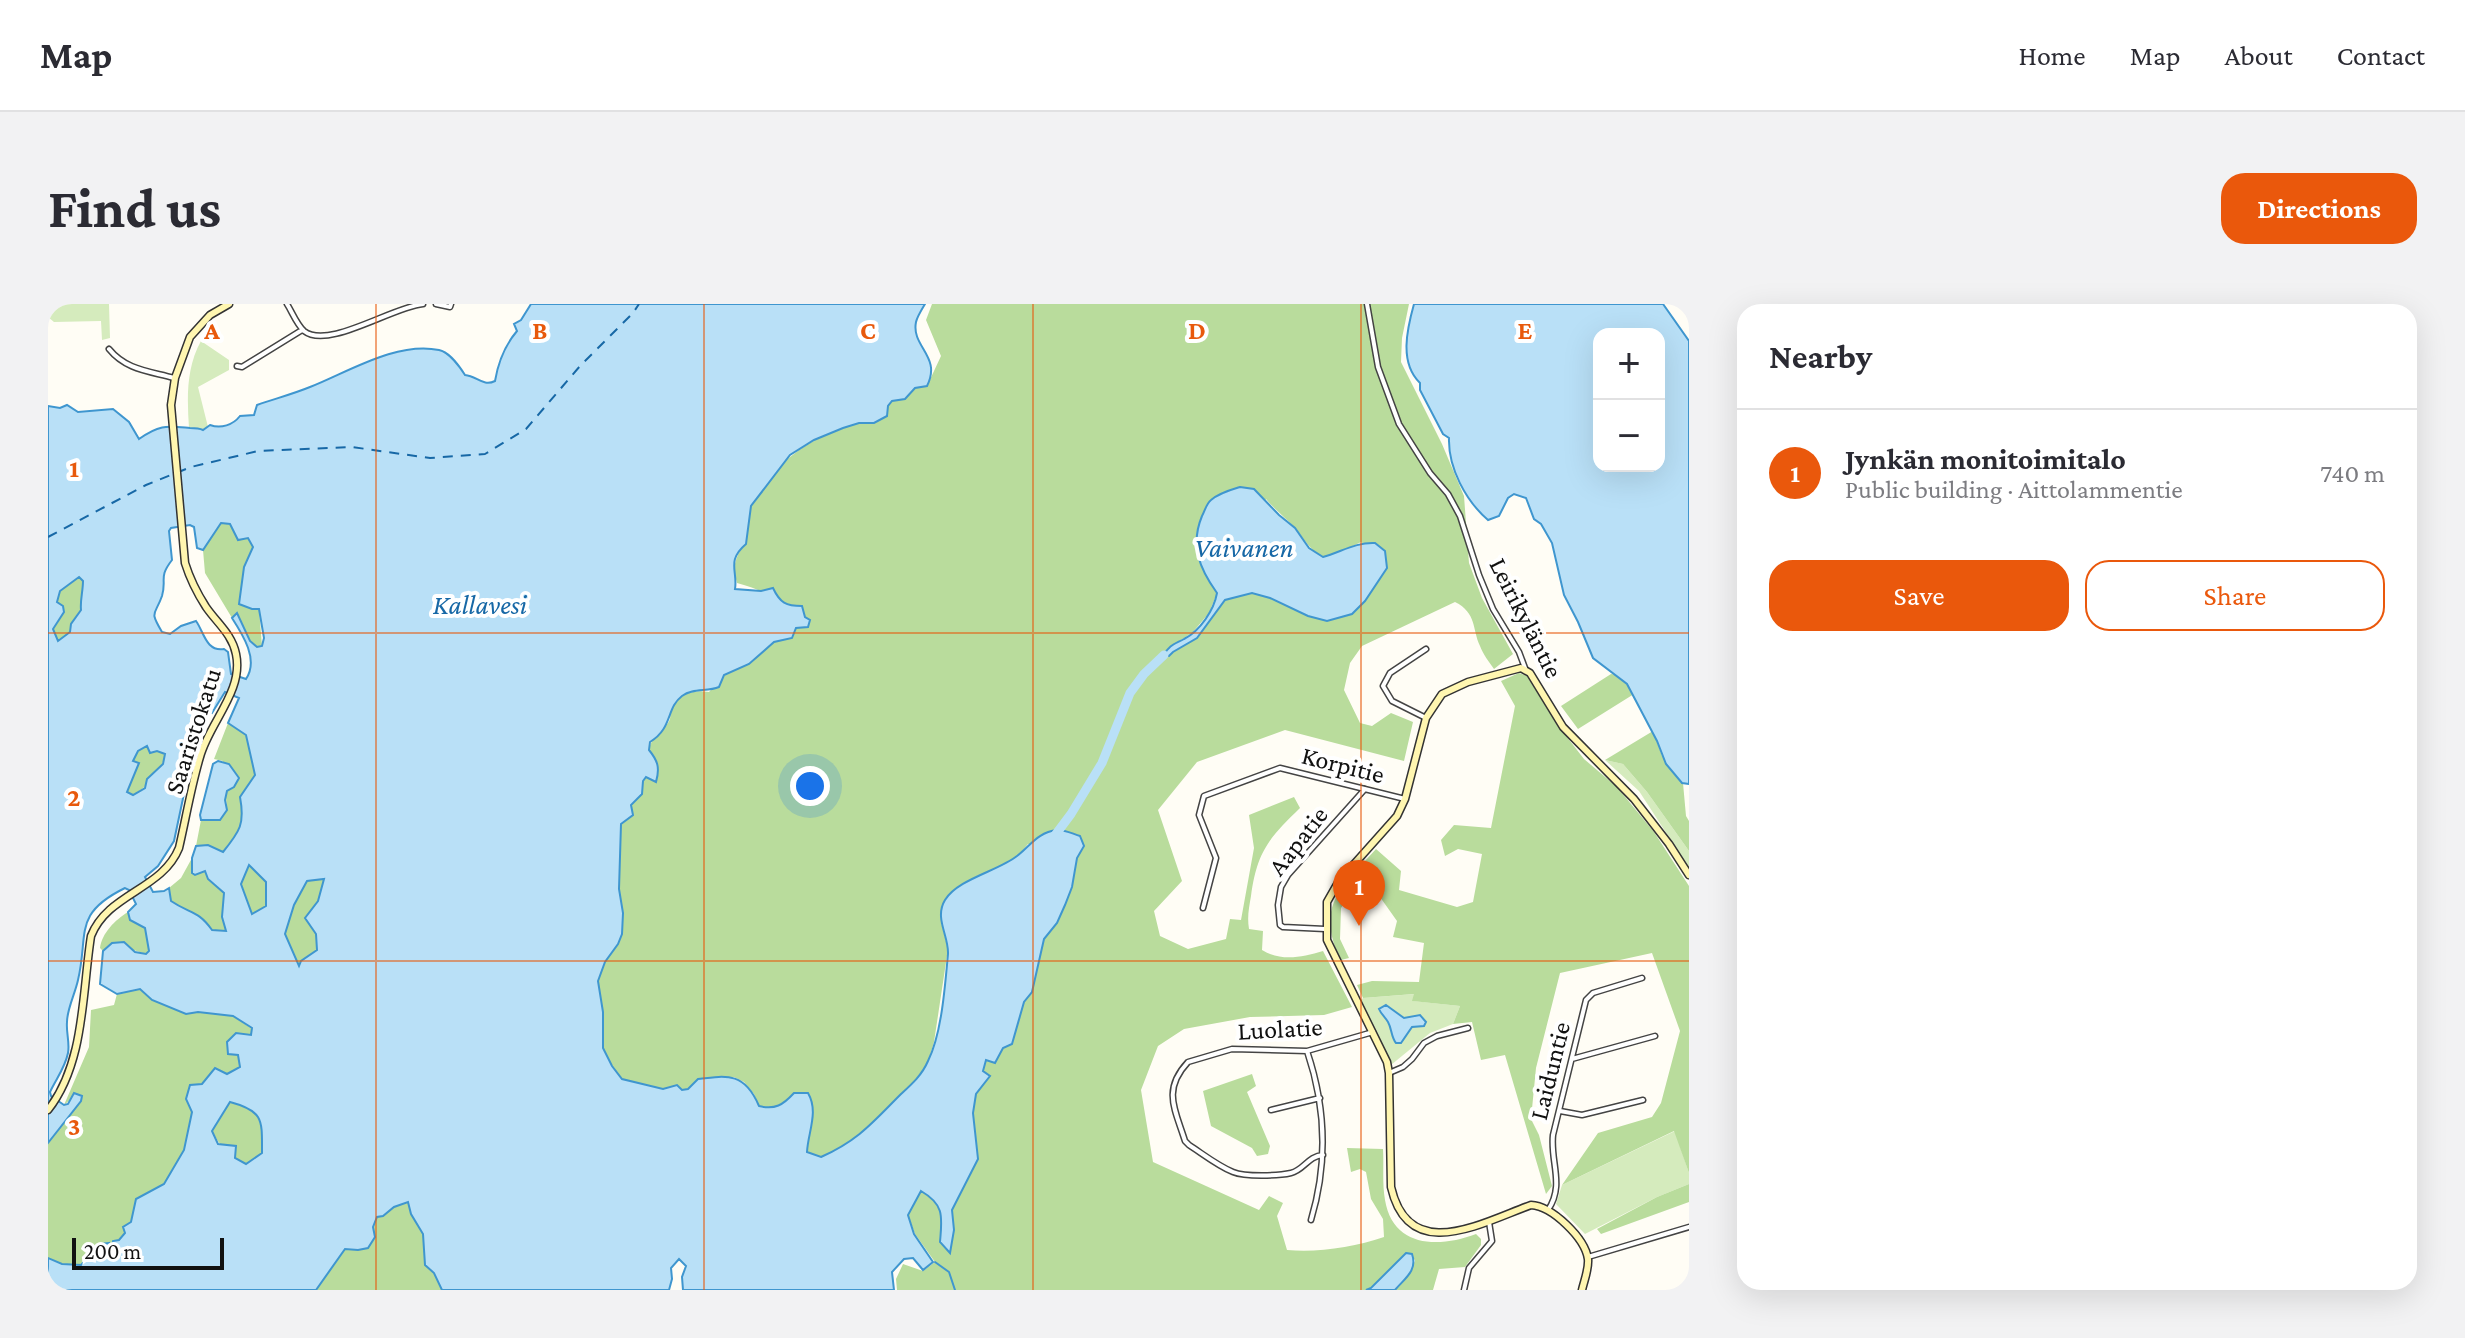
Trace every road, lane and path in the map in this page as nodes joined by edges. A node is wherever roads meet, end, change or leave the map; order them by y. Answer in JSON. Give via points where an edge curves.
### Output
{"nodes":[{"id":1,"x":229,"y":304,"type":"edge"},
{"id":2,"x":287,"y":304,"type":"edge"},
{"id":3,"x":423,"y":304,"type":"edge"},
{"id":4,"x":436,"y":304,"type":"edge"},
{"id":5,"x":451,"y":304,"type":"edge"},
{"id":6,"x":1367,"y":304,"type":"edge"},
{"id":7,"x":302,"y":330,"type":"junction"},
{"id":8,"x":109,"y":349,"type":"dead end"},
{"id":9,"x":237,"y":366,"type":"dead end"},
{"id":10,"x":175,"y":378,"type":"junction"},
{"id":11,"x":1426,"y":649,"type":"dead end"},
{"id":12,"x":1525,"y":668,"type":"junction"},
{"id":13,"x":1426,"y":718,"type":"junction"},
{"id":14,"x":1365,"y":789,"type":"junction"},
{"id":15,"x":1405,"y":799,"type":"junction"},
{"id":16,"x":1689,"y":875,"type":"edge"},
{"id":17,"x":1203,"y":908,"type":"dead end"},
{"id":18,"x":1325,"y":929,"type":"junction"},
{"id":19,"x":1642,"y":978,"type":"dead end"},
{"id":20,"x":1468,"y":1028,"type":"dead end"},
{"id":21,"x":1373,"y":1032,"type":"junction"},
{"id":22,"x":1655,"y":1036,"type":"dead end"},
{"id":23,"x":1307,"y":1051,"type":"junction"},
{"id":24,"x":1572,"y":1059,"type":"junction"},
{"id":25,"x":1389,"y":1073,"type":"junction"},
{"id":26,"x":1320,"y":1098,"type":"junction"},
{"id":27,"x":1643,"y":1100,"type":"dead end"},
{"id":28,"x":48,"y":1110,"type":"edge"},
{"id":29,"x":1271,"y":1110,"type":"dead end"},
{"id":30,"x":1560,"y":1111,"type":"junction"},
{"id":31,"x":1323,"y":1155,"type":"junction"},
{"id":32,"x":1548,"y":1210,"type":"junction"},
{"id":33,"x":1311,"y":1220,"type":"dead end"},
{"id":34,"x":1488,"y":1221,"type":"junction"},
{"id":35,"x":1689,"y":1227,"type":"edge"},
{"id":36,"x":1588,"y":1257,"type":"junction"},
{"id":37,"x":1464,"y":1290,"type":"edge"},
{"id":38,"x":1582,"y":1290,"type":"edge"}],
"edges":[{"from":1,"to":10,"type":"street","name":"Saaristokatu","via":[[190,337]]},
{"from":2,"to":7,"type":"street"},
{"from":3,"to":7,"type":"street","via":[[334,336]]},
{"from":4,"to":5,"type":"street"},
{"from":6,"to":12,"type":"street","name":"Leirikyläntie","via":[[1378,367],[1399,424],[1460,516],[1488,598]]},
{"from":7,"to":9,"type":"street"},
{"from":8,"to":10,"type":"street","via":[[129,367]]},
{"from":10,"to":28,"type":"street","name":"Saaristokatu","via":[[171,405],[183,553],[193,585],[232,640],[237,672],[200,757],[173,862],[95,925],[71,1067]]},
{"from":11,"to":13,"type":"street","via":[[1390,673],[1383,686],[1392,701]]},
{"from":12,"to":13,"type":"street","via":[[1455,687],[1442,694]]},
{"from":12,"to":16,"type":"street","name":"Leirikyläntie","via":[[1563,727],[1634,799]]},
{"from":13,"to":15,"type":"street"},
{"from":14,"to":15,"type":"street","name":"Korpitie"},
{"from":14,"to":17,"type":"street","name":"Korpitie","via":[[1280,768],[1204,796],[1199,815],[1216,858]]},
{"from":14,"to":18,"type":"street","name":"Aapatie","via":[[1281,887],[1280,925]]},
{"from":15,"to":18,"type":"street","via":[[1397,816],[1331,892]]},
{"from":18,"to":21,"type":"street"},
{"from":19,"to":24,"type":"street","name":"Laiduntie","via":[[1589,995]]},
{"from":20,"to":25,"type":"street","via":[[1424,1043],[1403,1067]]},
{"from":21,"to":23,"type":"street","name":"Luolatie"},
{"from":21,"to":25,"type":"street"},
{"from":22,"to":24,"type":"street"},
{"from":23,"to":26,"type":"street"},
{"from":23,"to":31,"type":"street","name":"Luolatie","via":[[1232,1049],[1201,1057],[1183,1066],[1171,1093],[1185,1141],[1234,1173],[1290,1173]]},
{"from":24,"to":30,"type":"street","name":"Laiduntie"},
{"from":25,"to":34,"type":"street","via":[[1391,1187],[1402,1217],[1417,1228],[1448,1234]]},
{"from":26,"to":29,"type":"street"},
{"from":26,"to":31,"type":"street"},
{"from":27,"to":30,"type":"street","via":[[1582,1115]]},
{"from":30,"to":32,"type":"street","name":"Laiduntie","via":[[1552,1147],[1557,1188]]},
{"from":31,"to":33,"type":"street"},
{"from":32,"to":34,"type":"street","via":[[1531,1205]]},
{"from":32,"to":36,"type":"street","via":[[1568,1227]]},
{"from":34,"to":37,"type":"street","via":[[1492,1241],[1469,1268]]},
{"from":35,"to":36,"type":"street"},
{"from":36,"to":38,"type":"street"}]}
